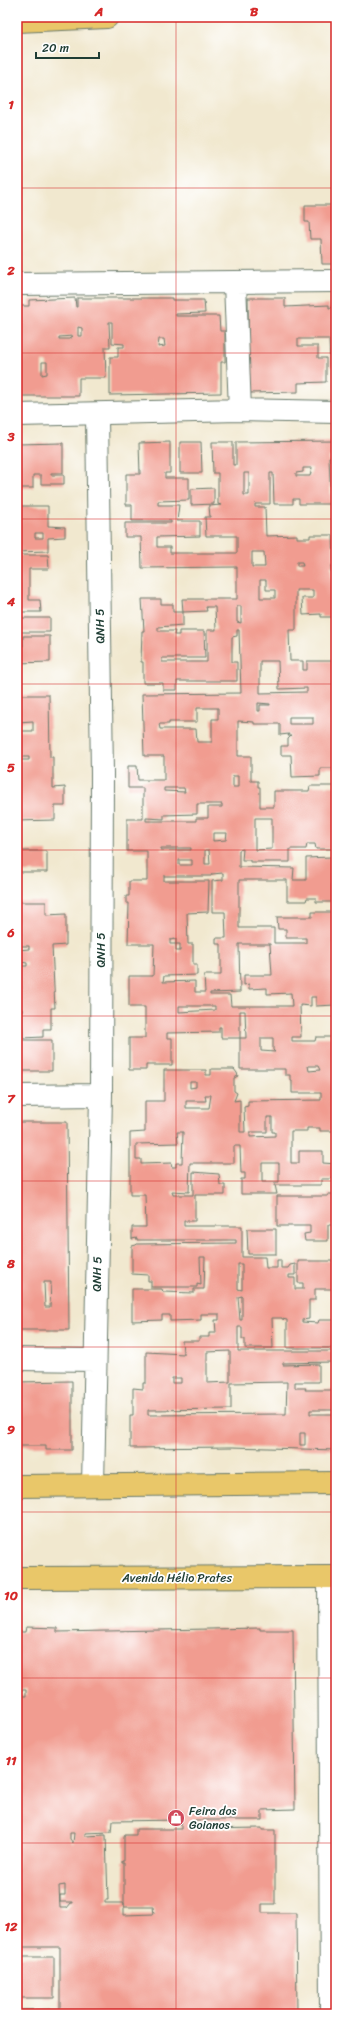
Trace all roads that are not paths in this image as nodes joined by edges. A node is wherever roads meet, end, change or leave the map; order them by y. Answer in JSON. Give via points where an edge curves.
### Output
{"nodes":[{"id":1,"x":107,"y":17,"type":"edge"},
{"id":2,"x":17,"y":22,"type":"edge"},
{"id":3,"x":336,"y":281,"type":"edge"},
{"id":4,"x":235,"y":283,"type":"junction"},
{"id":5,"x":17,"y":284,"type":"edge"},
{"id":6,"x":240,"y":410,"type":"junction"},
{"id":7,"x":336,"y":412,"type":"edge"},
{"id":8,"x":17,"y":415,"type":"edge"},
{"id":9,"x":97,"y":415,"type":"junction"},
{"id":10,"x":101,"y":1095,"type":"junction"},
{"id":11,"x":17,"y":1096,"type":"edge"},
{"id":12,"x":17,"y":1359,"type":"edge"},
{"id":13,"x":96,"y":1360,"type":"junction"},
{"id":14,"x":336,"y":1483,"type":"edge"},
{"id":15,"x":93,"y":1485,"type":"junction"},
{"id":16,"x":17,"y":1486,"type":"edge"},
{"id":17,"x":333,"y":1577,"type":"edge"},
{"id":18,"x":17,"y":1578,"type":"edge"},
{"id":19,"x":331,"y":2014,"type":"edge"}],
"edges":[{"from":1,"to":2,"type":"main road"},
{"from":3,"to":4,"type":"street"},
{"from":4,"to":5,"type":"street"},
{"from":4,"to":6,"type":"street"},
{"from":6,"to":7,"type":"street"},
{"from":6,"to":9,"type":"street"},
{"from":8,"to":9,"type":"street"},
{"from":9,"to":10,"type":"street","name":"QNH 5","via":[[102,774]]},
{"from":10,"to":11,"type":"street"},
{"from":10,"to":13,"type":"street","name":"QNH 5"},
{"from":12,"to":13,"type":"street"},
{"from":13,"to":15,"type":"street","name":"QNH 5"},
{"from":14,"to":15,"type":"main road"},
{"from":15,"to":16,"type":"main road"},
{"from":17,"to":18,"type":"main road","name":"Avenida Hélio Prates"},
{"from":17,"to":19,"type":"street"}]}
